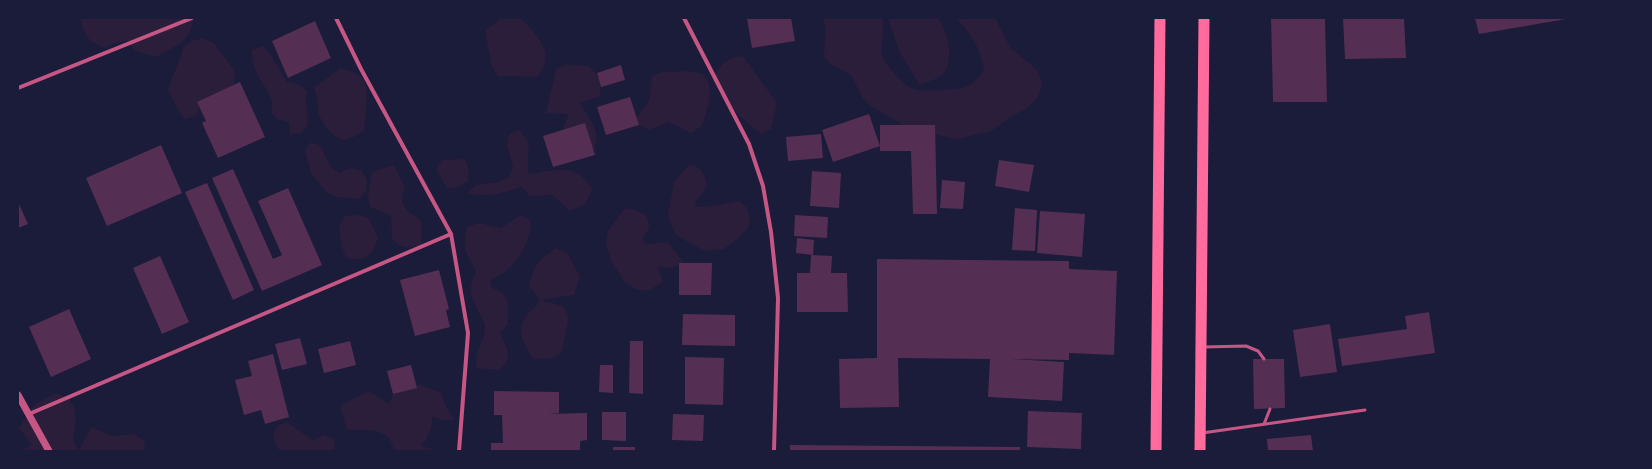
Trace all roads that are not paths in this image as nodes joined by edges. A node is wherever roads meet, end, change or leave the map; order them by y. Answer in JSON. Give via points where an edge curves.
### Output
{"nodes":[{"id":1,"x":192,"y":18,"type":"edge"},
{"id":2,"x":336,"y":18,"type":"edge"},
{"id":3,"x":684,"y":18,"type":"edge"},
{"id":4,"x":1160,"y":18,"type":"edge"},
{"id":5,"x":1204,"y":18,"type":"edge"},
{"id":6,"x":18,"y":88,"type":"edge"},
{"id":7,"x":451,"y":234,"type":"junction"},
{"id":8,"x":1201,"y":347,"type":"junction"},
{"id":9,"x":1264,"y":359,"type":"dead end"},
{"id":10,"x":18,"y":395,"type":"edge"},
{"id":11,"x":1270,"y":409,"type":"dead end"},
{"id":12,"x":1365,"y":410,"type":"dead end"},
{"id":13,"x":29,"y":414,"type":"junction"},
{"id":14,"x":1264,"y":424,"type":"junction"},
{"id":15,"x":1200,"y":433,"type":"junction"},
{"id":16,"x":50,"y":451,"type":"edge"},
{"id":17,"x":459,"y":451,"type":"edge"},
{"id":18,"x":774,"y":451,"type":"edge"},
{"id":19,"x":1156,"y":451,"type":"edge"},
{"id":20,"x":1200,"y":451,"type":"edge"}],
"edges":[{"from":1,"to":6,"type":"street"},
{"from":2,"to":7,"type":"street"},
{"from":3,"to":18,"type":"street","via":[[749,144],[763,186],[778,298]]},
{"from":4,"to":19,"type":"highway"},
{"from":5,"to":8,"type":"highway"},
{"from":7,"to":13,"type":"street"},
{"from":7,"to":17,"type":"street","via":[[468,334]]},
{"from":8,"to":9,"type":"lane","via":[[1246,346],[1258,351]]},
{"from":8,"to":15,"type":"highway"},
{"from":10,"to":13,"type":"street"},
{"from":11,"to":14,"type":"lane"},
{"from":12,"to":14,"type":"lane"},
{"from":13,"to":16,"type":"street"},
{"from":14,"to":15,"type":"lane"},
{"from":15,"to":20,"type":"highway"}]}
